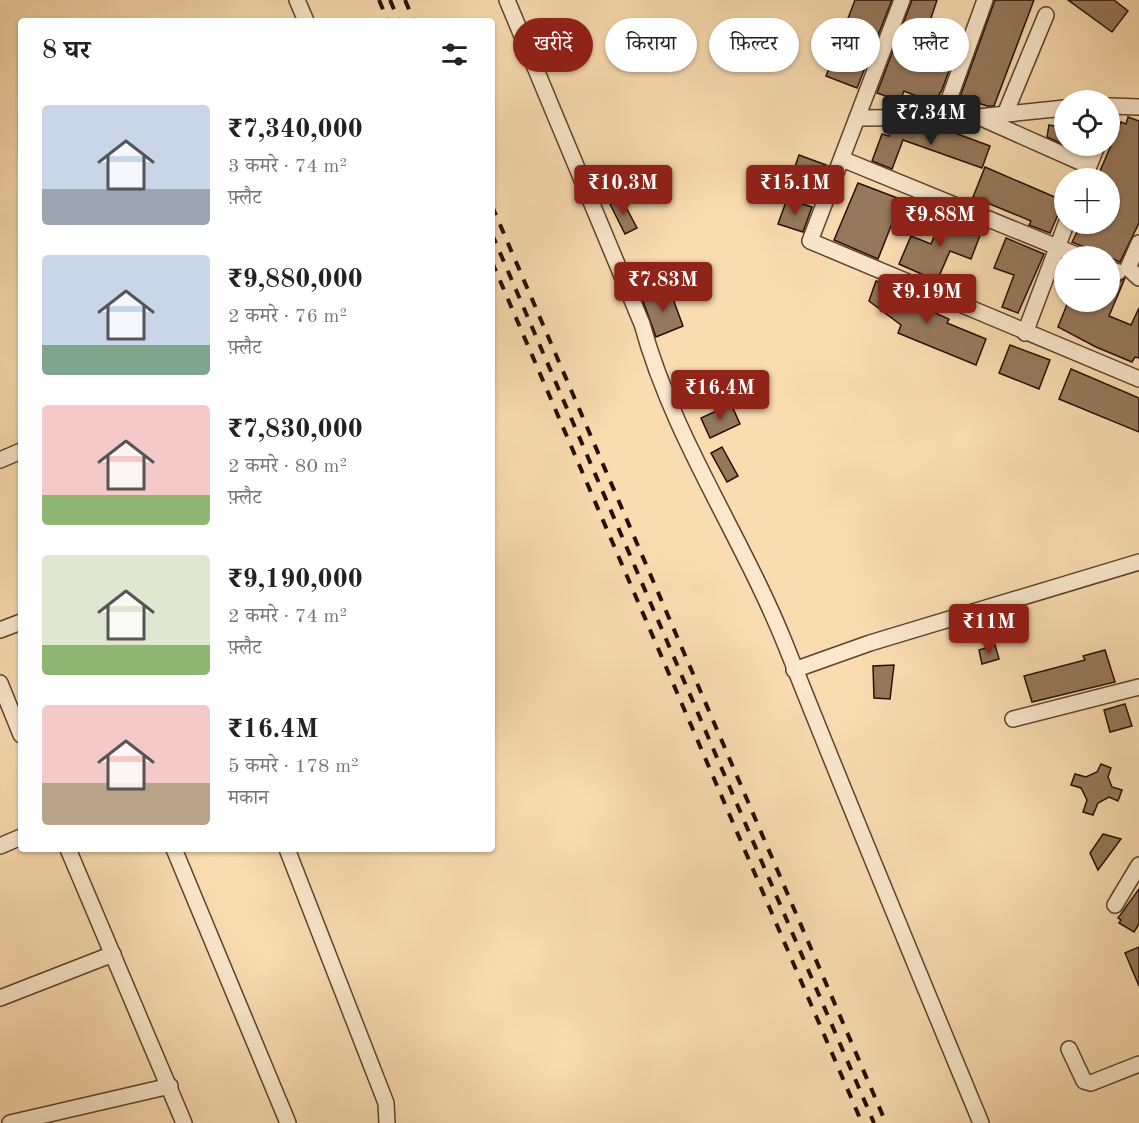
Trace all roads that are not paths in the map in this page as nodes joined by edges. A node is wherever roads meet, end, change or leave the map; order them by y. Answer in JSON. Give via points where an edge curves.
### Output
{"nodes":[{"id":1,"x":297,"y":0,"type":"edge"},
{"id":2,"x":507,"y":0,"type":"edge"},
{"id":3,"x":902,"y":0,"type":"edge"},
{"id":4,"x":985,"y":0,"type":"edge"},
{"id":5,"x":1046,"y":15,"type":"dead end"},
{"id":6,"x":305,"y":18,"type":"edge"},
{"id":7,"x":1120,"y":107,"type":"edge"},
{"id":8,"x":1139,"y":107,"type":"edge"},
{"id":9,"x":1054,"y":109,"type":"edge"},
{"id":10,"x":1005,"y":114,"type":"junction"},
{"id":11,"x":943,"y":116,"type":"junction"},
{"id":12,"x":978,"y":117,"type":"junction"},
{"id":13,"x":856,"y":118,"type":"junction"},
{"id":14,"x":842,"y":159,"type":"junction"},
{"id":15,"x":1078,"y":168,"type":"edge"},
{"id":16,"x":1139,"y":243,"type":"edge"},
{"id":17,"x":1055,"y":246,"type":"edge"},
{"id":18,"x":1054,"y":255,"type":"edge"},
{"id":19,"x":1139,"y":278,"type":"edge"},
{"id":20,"x":1025,"y":333,"type":"junction"},
{"id":21,"x":1139,"y":379,"type":"edge"},
{"id":22,"x":18,"y":452,"type":"edge"},
{"id":23,"x":0,"y":460,"type":"edge"},
{"id":24,"x":1139,"y":562,"type":"edge"},
{"id":25,"x":18,"y":623,"type":"edge"},
{"id":26,"x":0,"y":630,"type":"edge"},
{"id":27,"x":794,"y":670,"type":"junction"},
{"id":28,"x":0,"y":683,"type":"edge"},
{"id":29,"x":1139,"y":687,"type":"edge"},
{"id":30,"x":1013,"y":718,"type":"dead end"},
{"id":31,"x":18,"y":728,"type":"edge"},
{"id":32,"x":18,"y":838,"type":"edge"},
{"id":33,"x":0,"y":846,"type":"edge"},
{"id":34,"x":69,"y":852,"type":"edge"},
{"id":35,"x":175,"y":852,"type":"edge"},
{"id":36,"x":288,"y":852,"type":"edge"},
{"id":37,"x":1139,"y":865,"type":"edge"},
{"id":38,"x":1115,"y":905,"type":"dead end"},
{"id":39,"x":113,"y":954,"type":"junction"},
{"id":40,"x":0,"y":998,"type":"edge"},
{"id":41,"x":1069,"y":1049,"type":"dead end"},
{"id":42,"x":1139,"y":1064,"type":"edge"},
{"id":43,"x":170,"y":1086,"type":"junction"},
{"id":44,"x":9,"y":1123,"type":"edge"},
{"id":45,"x":184,"y":1123,"type":"edge"},
{"id":46,"x":288,"y":1123,"type":"edge"},
{"id":47,"x":387,"y":1123,"type":"edge"},
{"id":48,"x":981,"y":1123,"type":"edge"}],
"edges":[{"from":1,"to":6,"type":"street"},
{"from":2,"to":27,"type":"street","via":[[642,324],[685,441],[744,554]]},
{"from":3,"to":13,"type":"street"},
{"from":4,"to":11,"type":"street"},
{"from":5,"to":10,"type":"street"},
{"from":7,"to":8,"type":"street"},
{"from":9,"to":10,"type":"street"},
{"from":10,"to":12,"type":"street"},
{"from":11,"to":12,"type":"street"},
{"from":11,"to":13,"type":"street"},
{"from":12,"to":15,"type":"street"},
{"from":13,"to":14,"type":"street"},
{"from":14,"to":17,"type":"street"},
{"from":14,"to":20,"type":"street","via":[[810,241]]},
{"from":16,"to":19,"type":"street","via":[[1128,268]]},
{"from":18,"to":20,"type":"street"},
{"from":20,"to":21,"type":"street"},
{"from":22,"to":23,"type":"street"},
{"from":24,"to":27,"type":"street","via":[[870,643]]},
{"from":25,"to":26,"type":"street"},
{"from":27,"to":48,"type":"street"},
{"from":28,"to":31,"type":"street"},
{"from":29,"to":30,"type":"street"},
{"from":32,"to":33,"type":"street"},
{"from":34,"to":39,"type":"street"},
{"from":35,"to":46,"type":"street"},
{"from":36,"to":47,"type":"street","via":[[386,1103]]},
{"from":37,"to":38,"type":"street"},
{"from":39,"to":40,"type":"street"},
{"from":39,"to":43,"type":"street"},
{"from":41,"to":42,"type":"street","via":[[1084,1081],[1091,1083]]},
{"from":43,"to":44,"type":"street"},
{"from":43,"to":45,"type":"street"}]}
